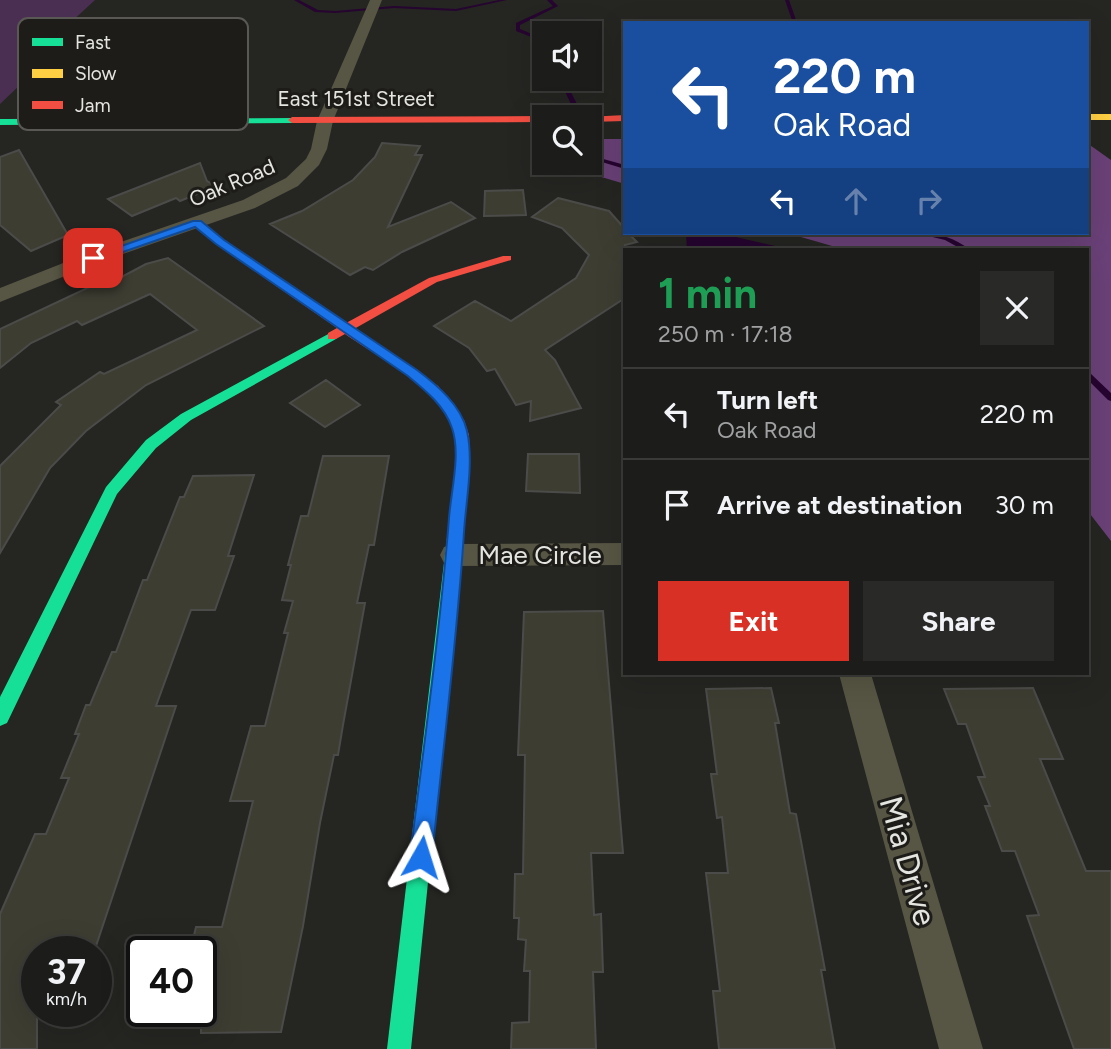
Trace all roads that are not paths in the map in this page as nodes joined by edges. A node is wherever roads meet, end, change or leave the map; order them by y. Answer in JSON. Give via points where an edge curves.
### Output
{"nodes":[{"id":1,"x":376,"y":0,"type":"edge"},
{"id":2,"x":1089,"y":117,"type":"edge"},
{"id":3,"x":1111,"y":117,"type":"edge"},
{"id":4,"x":602,"y":118,"type":"edge"},
{"id":5,"x":623,"y":118,"type":"edge"},
{"id":6,"x":532,"y":119,"type":"edge"},
{"id":7,"x":248,"y":121,"type":"edge"},
{"id":8,"x":325,"y":121,"type":"junction"},
{"id":9,"x":0,"y":122,"type":"edge"},
{"id":10,"x":18,"y":122,"type":"edge"},
{"id":11,"x":197,"y":223,"type":"junction"},
{"id":12,"x":507,"y":258,"type":"dead end"},
{"id":13,"x":0,"y":296,"type":"edge"},
{"id":14,"x":347,"y":328,"type":"junction"},
{"id":15,"x":623,"y":554,"type":"edge"},
{"id":16,"x":454,"y":555,"type":"junction"},
{"id":17,"x":855,"y":675,"type":"edge"},
{"id":18,"x":0,"y":717,"type":"edge"},
{"id":19,"x":400,"y":1049,"type":"edge"},
{"id":20,"x":961,"y":1049,"type":"edge"}],
"edges":[{"from":1,"to":8,"type":"street","name":"Oak Road"},
{"from":2,"to":3,"type":"street"},
{"from":4,"to":5,"type":"street"},
{"from":6,"to":8,"type":"street","name":"East 151st Street"},
{"from":7,"to":8,"type":"street","name":"East 151st Street"},
{"from":8,"to":11,"type":"street","name":"Oak Road","via":[[313,161],[292,182]]},
{"from":9,"to":10,"type":"street","name":"East 151st Street"},
{"from":11,"to":13,"type":"street","name":"Oak Road"},
{"from":11,"to":14,"type":"street"},
{"from":12,"to":14,"type":"street","via":[[433,280]]},
{"from":14,"to":16,"type":"street","via":[[433,389],[460,428]]},
{"from":14,"to":18,"type":"street","via":[[187,417],[130,466],[111,491]]},
{"from":15,"to":16,"type":"street","name":"Mae Circle"},
{"from":16,"to":19,"type":"street"},
{"from":17,"to":20,"type":"street","name":"Mia Drive"}]}
